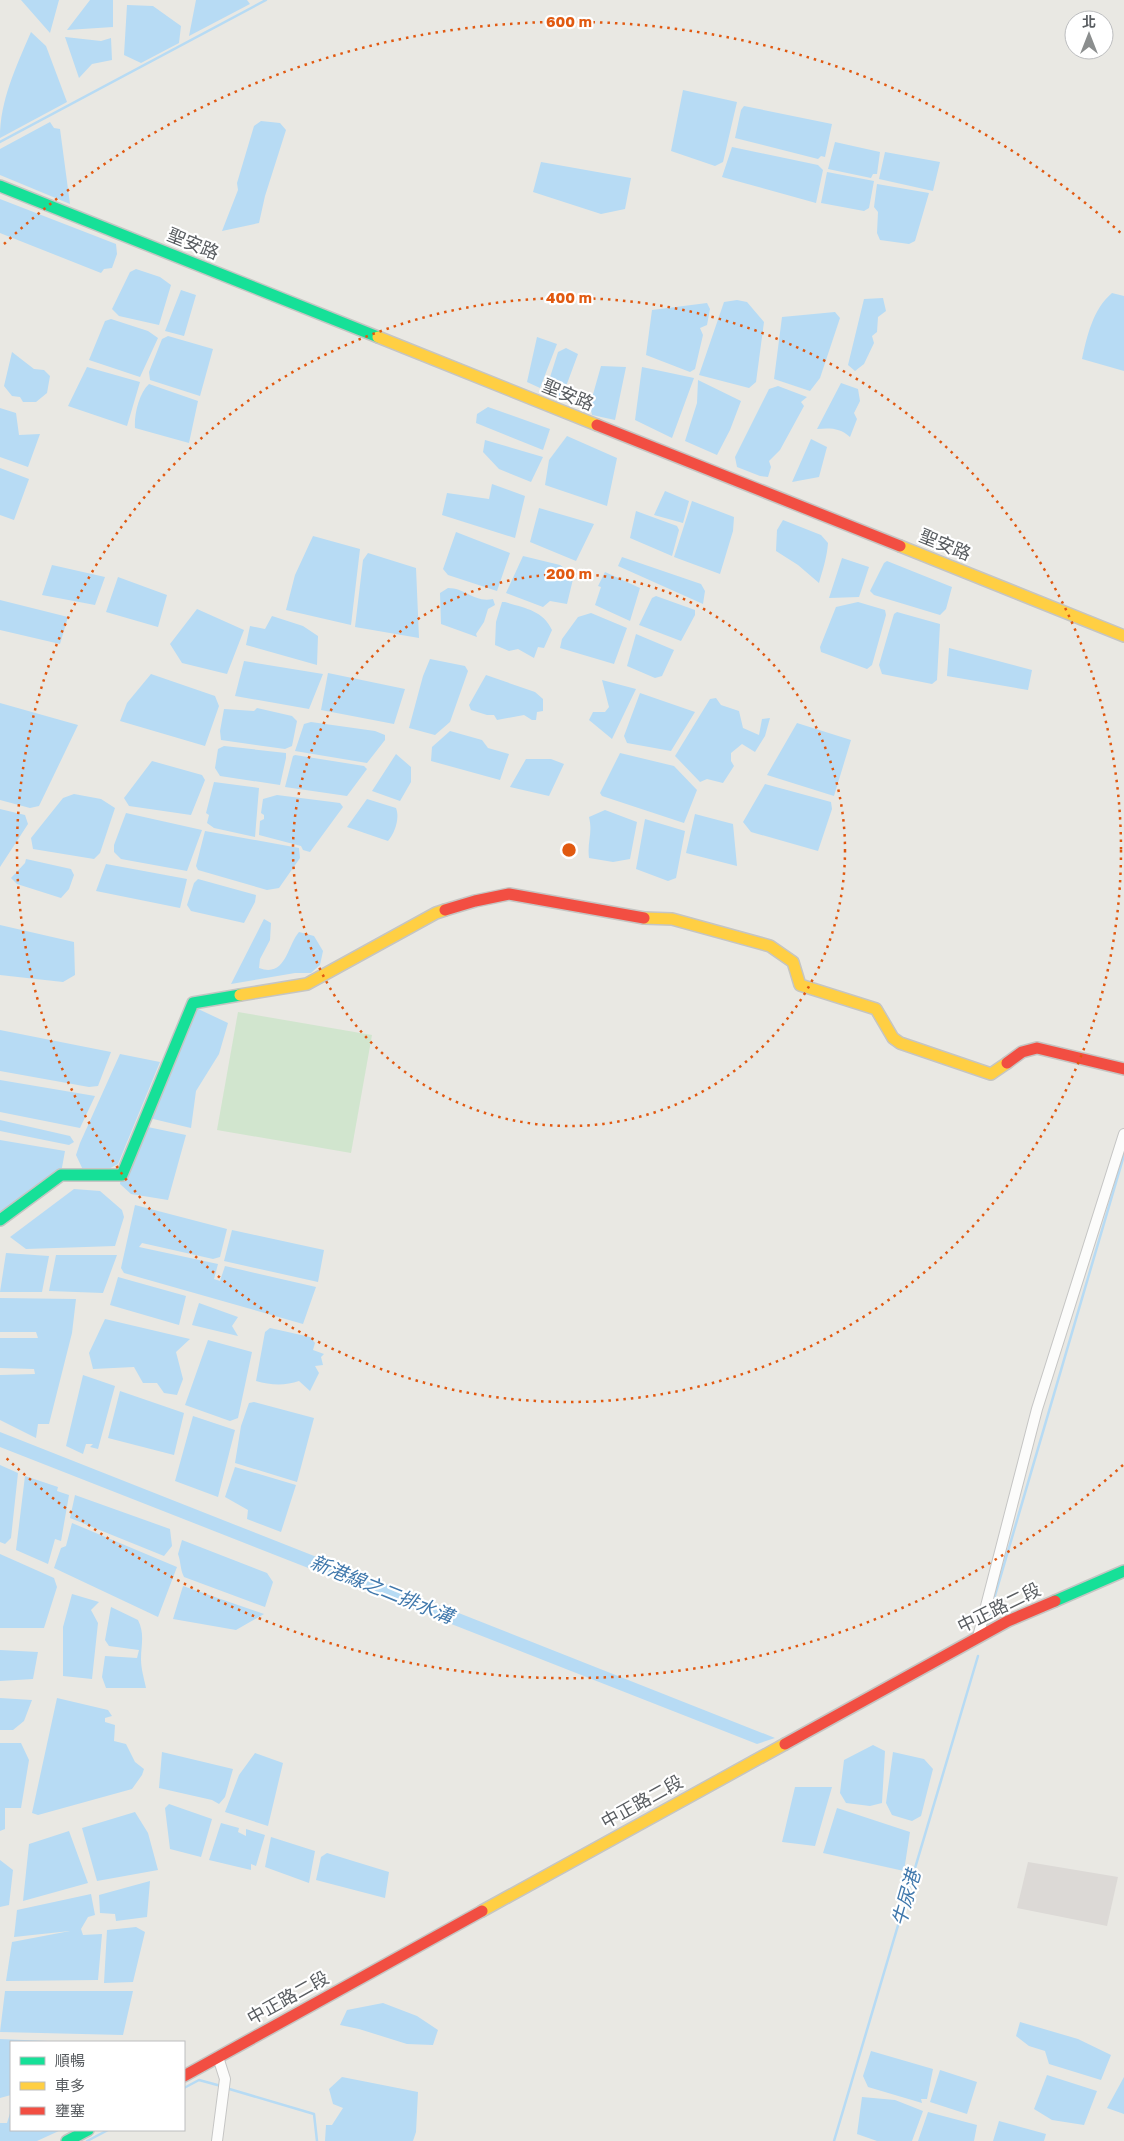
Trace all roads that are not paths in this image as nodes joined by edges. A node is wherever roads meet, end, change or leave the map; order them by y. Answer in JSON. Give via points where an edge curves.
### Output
{"nodes":[{"id":1,"x":0,"y":186,"type":"edge"},
{"id":2,"x":1124,"y":636,"type":"edge"},
{"id":3,"x":1124,"y":1068,"type":"edge"},
{"id":4,"x":1124,"y":1134,"type":"edge"},
{"id":5,"x":0,"y":1220,"type":"edge"},
{"id":6,"x":1124,"y":1571,"type":"edge"},
{"id":7,"x":978,"y":1637,"type":"junction"},
{"id":8,"x":218,"y":2057,"type":"junction"},
{"id":9,"x":185,"y":2075,"type":"edge"},
{"id":10,"x":86,"y":2131,"type":"edge"},
{"id":11,"x":67,"y":2141,"type":"edge"},
{"id":12,"x":217,"y":2141,"type":"edge"}],
"edges":[{"from":1,"to":2,"type":"street","name":"聖安路"},
{"from":3,"to":5,"type":"street","via":[[1036,1048],[1022,1052],[991,1074],[900,1043],[893,1038],[876,1010],[800,985],[792,962],[770,946],[672,919],[635,918],[509,894],[436,913],[307,984],[193,1003],[122,1175],[61,1175]]},
{"from":4,"to":7,"type":"street","via":[[1037,1408]]},
{"from":6,"to":7,"type":"street","name":"中正路二段"},
{"from":7,"to":8,"type":"street","name":"中正路二段"},
{"from":8,"to":9,"type":"street","name":"中正路二段"},
{"from":8,"to":12,"type":"street","via":[[225,2079]]},
{"from":10,"to":11,"type":"street"}]}
